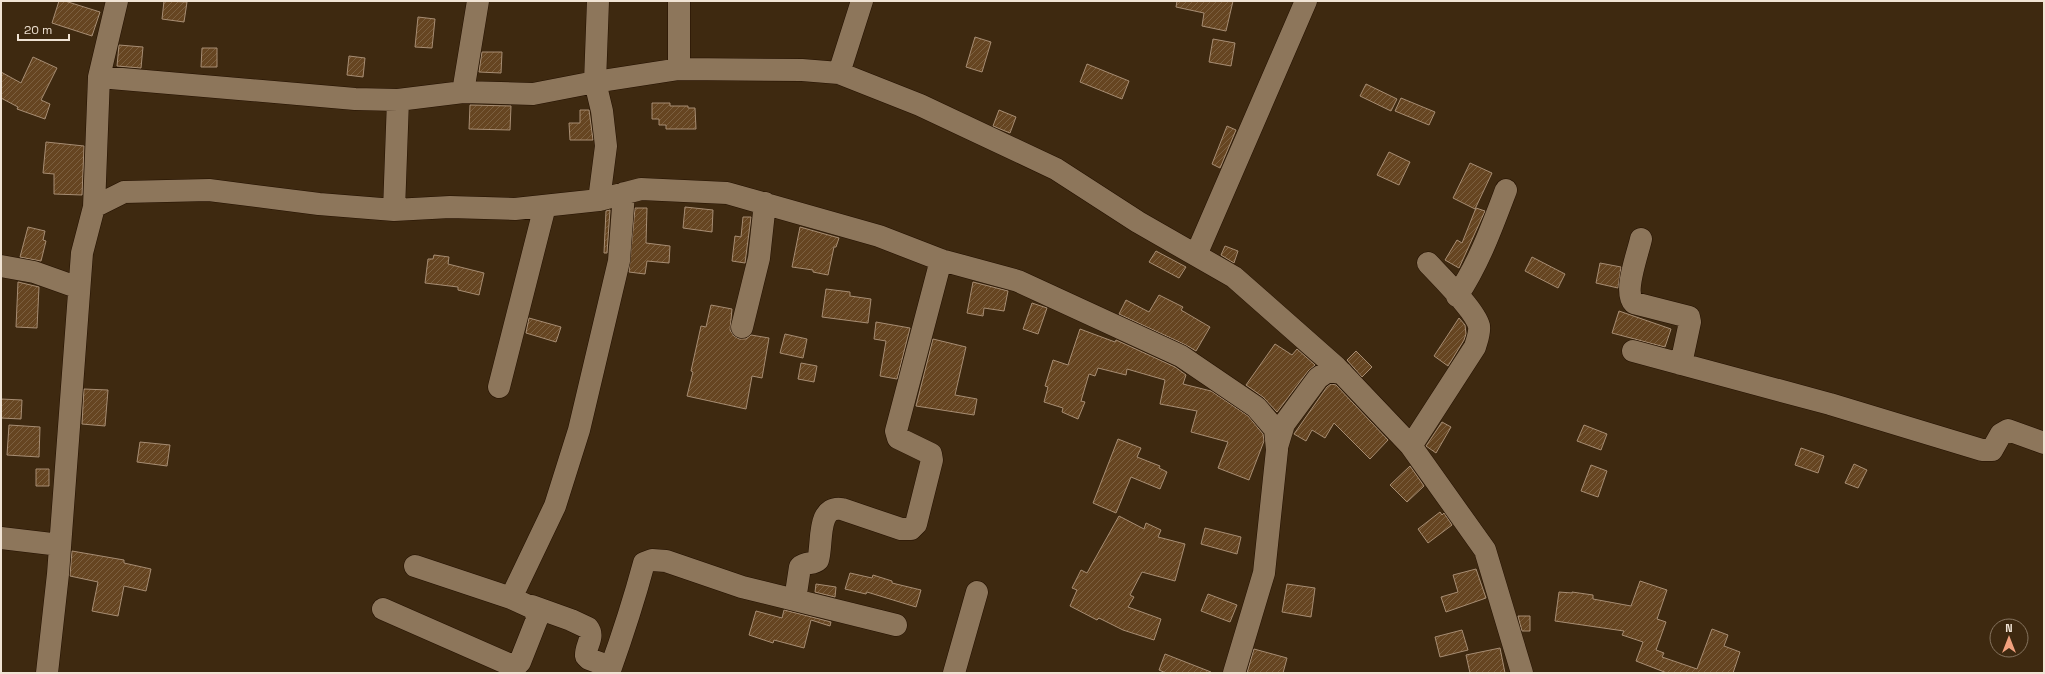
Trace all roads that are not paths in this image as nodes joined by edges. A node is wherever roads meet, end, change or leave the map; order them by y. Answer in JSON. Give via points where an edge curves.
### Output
{"nodes":[{"id":1,"x":117,"y":1,"type":"edge"},
{"id":2,"x":478,"y":1,"type":"edge"},
{"id":3,"x":598,"y":1,"type":"edge"},
{"id":4,"x":679,"y":1,"type":"edge"},
{"id":5,"x":862,"y":1,"type":"edge"},
{"id":6,"x":1306,"y":1,"type":"edge"},
{"id":7,"x":679,"y":69,"type":"junction"},
{"id":8,"x":839,"y":73,"type":"junction"},
{"id":9,"x":99,"y":77,"type":"junction"},
{"id":10,"x":595,"y":82,"type":"junction"},
{"id":11,"x":463,"y":92,"type":"junction"},
{"id":12,"x":398,"y":100,"type":"junction"},
{"id":13,"x":1506,"y":190,"type":"dead end"},
{"id":14,"x":624,"y":193,"type":"junction"},
{"id":15,"x":599,"y":200,"type":"junction"},
{"id":16,"x":765,"y":203,"type":"junction"},
{"id":17,"x":545,"y":206,"type":"junction"},
{"id":18,"x":94,"y":207,"type":"junction"},
{"id":19,"x":394,"y":210,"type":"junction"},
{"id":20,"x":1641,"y":239,"type":"dead end"},
{"id":21,"x":1196,"y":256,"type":"junction"},
{"id":22,"x":941,"y":260,"type":"junction"},
{"id":23,"x":1428,"y":263,"type":"dead end"},
{"id":24,"x":1,"y":266,"type":"edge"},
{"id":25,"x":79,"y":288,"type":"junction"},
{"id":26,"x":1457,"y":296,"type":"junction"},
{"id":27,"x":742,"y":327,"type":"dead end"},
{"id":28,"x":1633,"y":351,"type":"dead end"},
{"id":29,"x":1681,"y":364,"type":"junction"},
{"id":30,"x":1342,"y":373,"type":"junction"},
{"id":31,"x":499,"y":387,"type":"dead end"},
{"id":32,"x":2044,"y":443,"type":"edge"},
{"id":33,"x":1411,"y":446,"type":"junction"},
{"id":34,"x":1277,"y":450,"type":"junction"},
{"id":35,"x":1,"y":538,"type":"edge"},
{"id":36,"x":60,"y":545,"type":"junction"},
{"id":37,"x":415,"y":566,"type":"dead end"},
{"id":38,"x":977,"y":592,"type":"dead end"},
{"id":39,"x":511,"y":598,"type":"junction"},
{"id":40,"x":795,"y":600,"type":"junction"},
{"id":41,"x":532,"y":606,"type":"junction"},
{"id":42,"x":383,"y":609,"type":"dead end"},
{"id":43,"x":896,"y":625,"type":"dead end"},
{"id":44,"x":610,"y":670,"type":"edge"},
{"id":45,"x":47,"y":673,"type":"edge"},
{"id":46,"x":954,"y":673,"type":"edge"},
{"id":47,"x":1234,"y":673,"type":"edge"},
{"id":48,"x":1522,"y":673,"type":"edge"}],
"edges":[{"from":1,"to":9,"type":"street"},
{"from":2,"to":11,"type":"street"},
{"from":3,"to":10,"type":"street"},
{"from":4,"to":7,"type":"street"},
{"from":5,"to":8,"type":"street"},
{"from":6,"to":21,"type":"street"},
{"from":7,"to":8,"type":"street","via":[[802,70]]},
{"from":7,"to":10,"type":"street"},
{"from":8,"to":21,"type":"street","via":[[920,106],[1056,169]]},
{"from":9,"to":12,"type":"street","via":[[355,99]]},
{"from":9,"to":18,"type":"street"},
{"from":10,"to":11,"type":"street","via":[[533,94]]},
{"from":10,"to":15,"type":"street","via":[[606,146]]},
{"from":11,"to":12,"type":"street"},
{"from":12,"to":19,"type":"street"},
{"from":13,"to":26,"type":"street","via":[[1483,250]]},
{"from":14,"to":15,"type":"street"},
{"from":14,"to":16,"type":"street","via":[[641,189],[727,192]]},
{"from":14,"to":39,"type":"street","via":[[619,261],[580,430],[555,506]]},
{"from":15,"to":17,"type":"street"},
{"from":16,"to":22,"type":"street","via":[[879,236]]},
{"from":16,"to":27,"type":"street","via":[[759,258]]},
{"from":17,"to":19,"type":"street","via":[[515,209],[450,207]]},
{"from":17,"to":31,"type":"street"},
{"from":18,"to":19,"type":"street","via":[[124,192],[209,190],[319,204]]},
{"from":18,"to":25,"type":"street","via":[[82,253]]},
{"from":20,"to":29,"type":"street","via":[[1630,287],[1630,299],[1634,303],[1689,317]]},
{"from":21,"to":30,"type":"street","via":[[1234,277]]},
{"from":22,"to":34,"type":"street","via":[[1018,281],[1181,356],[1256,407],[1275,429]]},
{"from":22,"to":40,"type":"street","via":[[896,431],[898,438],[931,454],[932,460],[916,524],[911,529],[901,529],[842,509],[830,510],[825,517],[819,557],[814,563],[804,563],[800,567]]},
{"from":23,"to":26,"type":"street"},
{"from":24,"to":25,"type":"street","via":[[34,272]]},
{"from":25,"to":36,"type":"street"},
{"from":26,"to":33,"type":"street","via":[[1475,318],[1479,335],[1475,347]]},
{"from":28,"to":29,"type":"street"},
{"from":29,"to":32,"type":"street","via":[[1830,404],[1982,450],[1992,450],[2001,434],[2008,430]]},
{"from":30,"to":33,"type":"street"},
{"from":30,"to":34,"type":"street","via":[[1328,371],[1318,378],[1284,424]]},
{"from":33,"to":48,"type":"street","via":[[1485,550]]},
{"from":34,"to":47,"type":"street","via":[[1264,573]]},
{"from":35,"to":36,"type":"street"},
{"from":36,"to":45,"type":"street"},
{"from":37,"to":39,"type":"street"},
{"from":38,"to":46,"type":"street"},
{"from":39,"to":41,"type":"street"},
{"from":40,"to":43,"type":"street"},
{"from":40,"to":44,"type":"street","via":[[742,587],[666,561],[652,560],[644,563]]},
{"from":41,"to":42,"type":"street","via":[[537,619],[517,665],[506,663]]},
{"from":41,"to":44,"type":"street","via":[[588,628],[591,638],[586,656]]}]}
